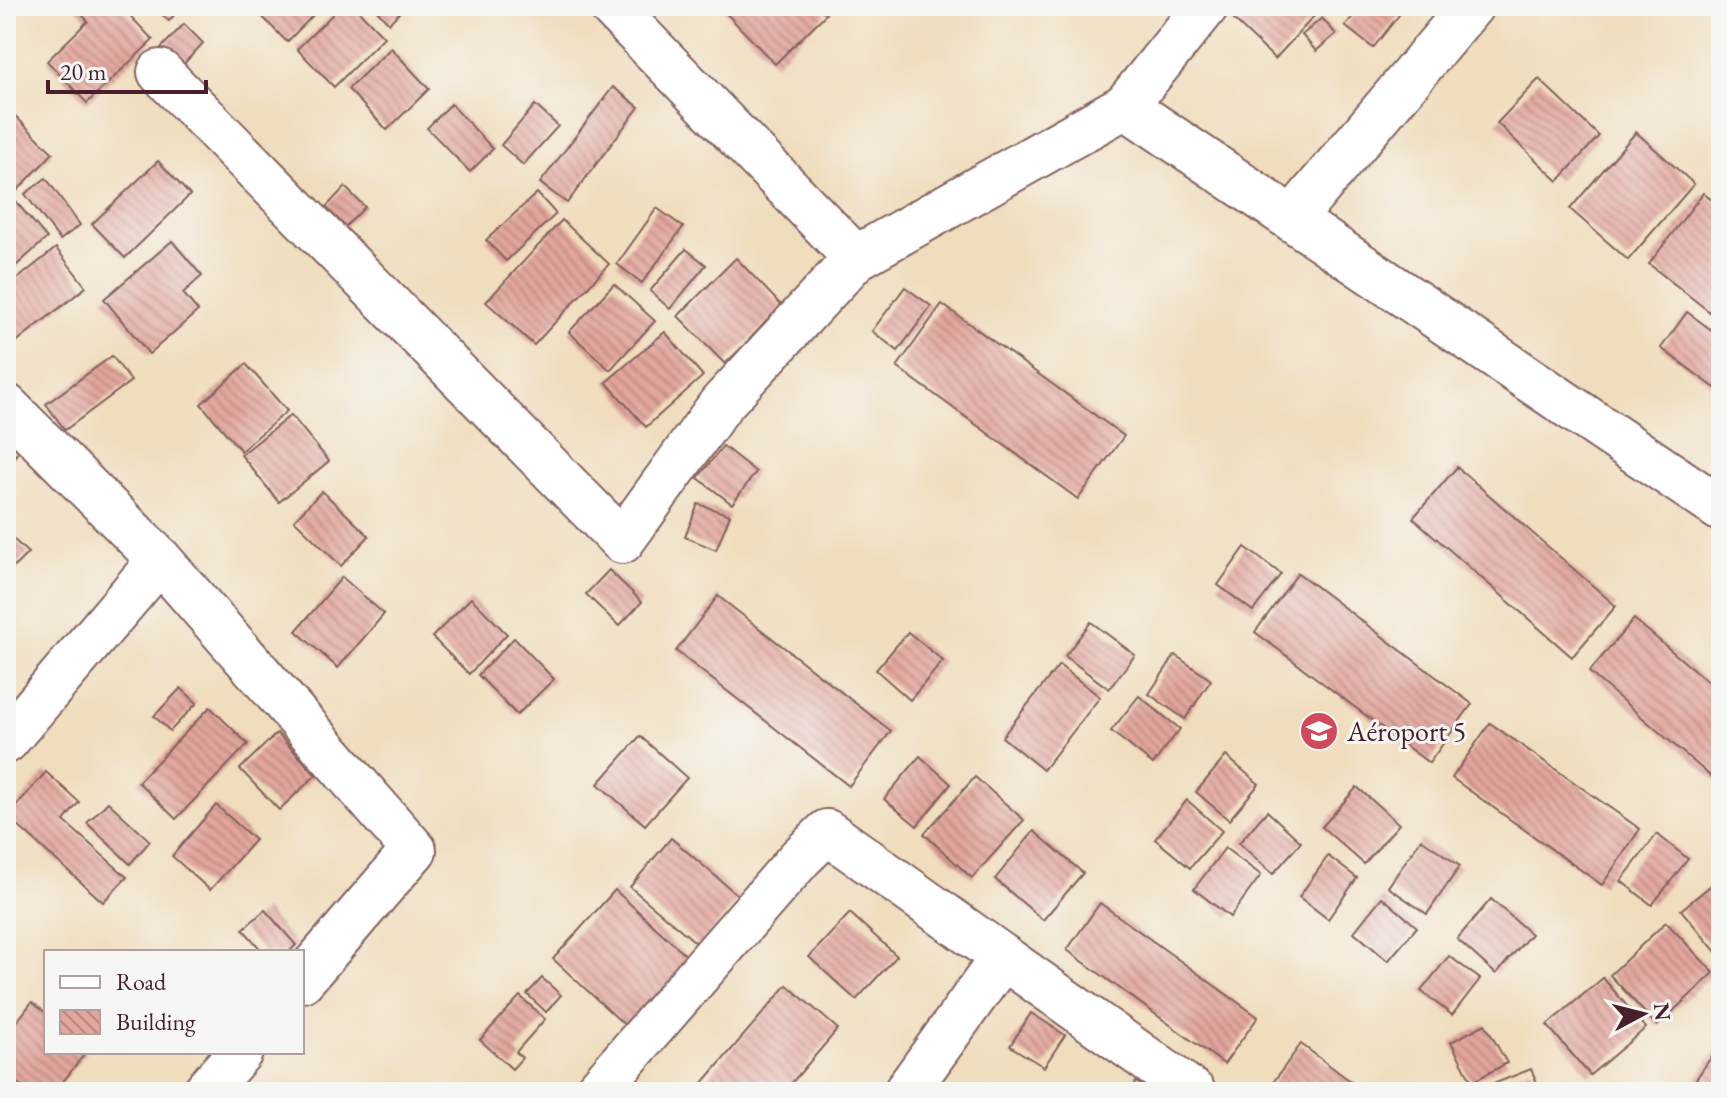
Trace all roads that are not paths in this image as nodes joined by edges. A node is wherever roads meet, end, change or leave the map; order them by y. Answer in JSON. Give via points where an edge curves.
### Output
{"nodes":[{"id":1,"x":611,"y":6,"type":"edge"},
{"id":2,"x":1206,"y":6,"type":"edge"},
{"id":3,"x":1471,"y":6,"type":"edge"},
{"id":4,"x":160,"y":72,"type":"dead end"},
{"id":5,"x":1125,"y":106,"type":"junction"},
{"id":6,"x":1292,"y":219,"type":"junction"},
{"id":7,"x":856,"y":258,"type":"junction"},
{"id":8,"x":6,"y":406,"type":"edge"},
{"id":9,"x":1721,"y":509,"type":"edge"},
{"id":10,"x":160,"y":560,"type":"junction"},
{"id":11,"x":6,"y":741,"type":"edge"},
{"id":12,"x":1003,"y":957,"type":"junction"},
{"id":13,"x":304,"y":978,"type":"edge"},
{"id":14,"x":238,"y":1054,"type":"edge"},
{"id":15,"x":205,"y":1092,"type":"edge"},
{"id":16,"x":596,"y":1092,"type":"edge"},
{"id":17,"x":906,"y":1092,"type":"edge"},
{"id":18,"x":1193,"y":1092,"type":"edge"}],
"edges":[{"from":1,"to":7,"type":"street"},
{"from":2,"to":5,"type":"street"},
{"from":3,"to":6,"type":"street"},
{"from":4,"to":7,"type":"street","via":[[622,541],[721,404]]},
{"from":5,"to":6,"type":"street"},
{"from":5,"to":7,"type":"street"},
{"from":6,"to":9,"type":"street"},
{"from":8,"to":10,"type":"street"},
{"from":10,"to":11,"type":"street"},
{"from":10,"to":13,"type":"street","via":[[414,850]]},
{"from":12,"to":16,"type":"street","via":[[827,832]]},
{"from":12,"to":17,"type":"street"},
{"from":12,"to":18,"type":"street"},
{"from":14,"to":15,"type":"street"}]}
